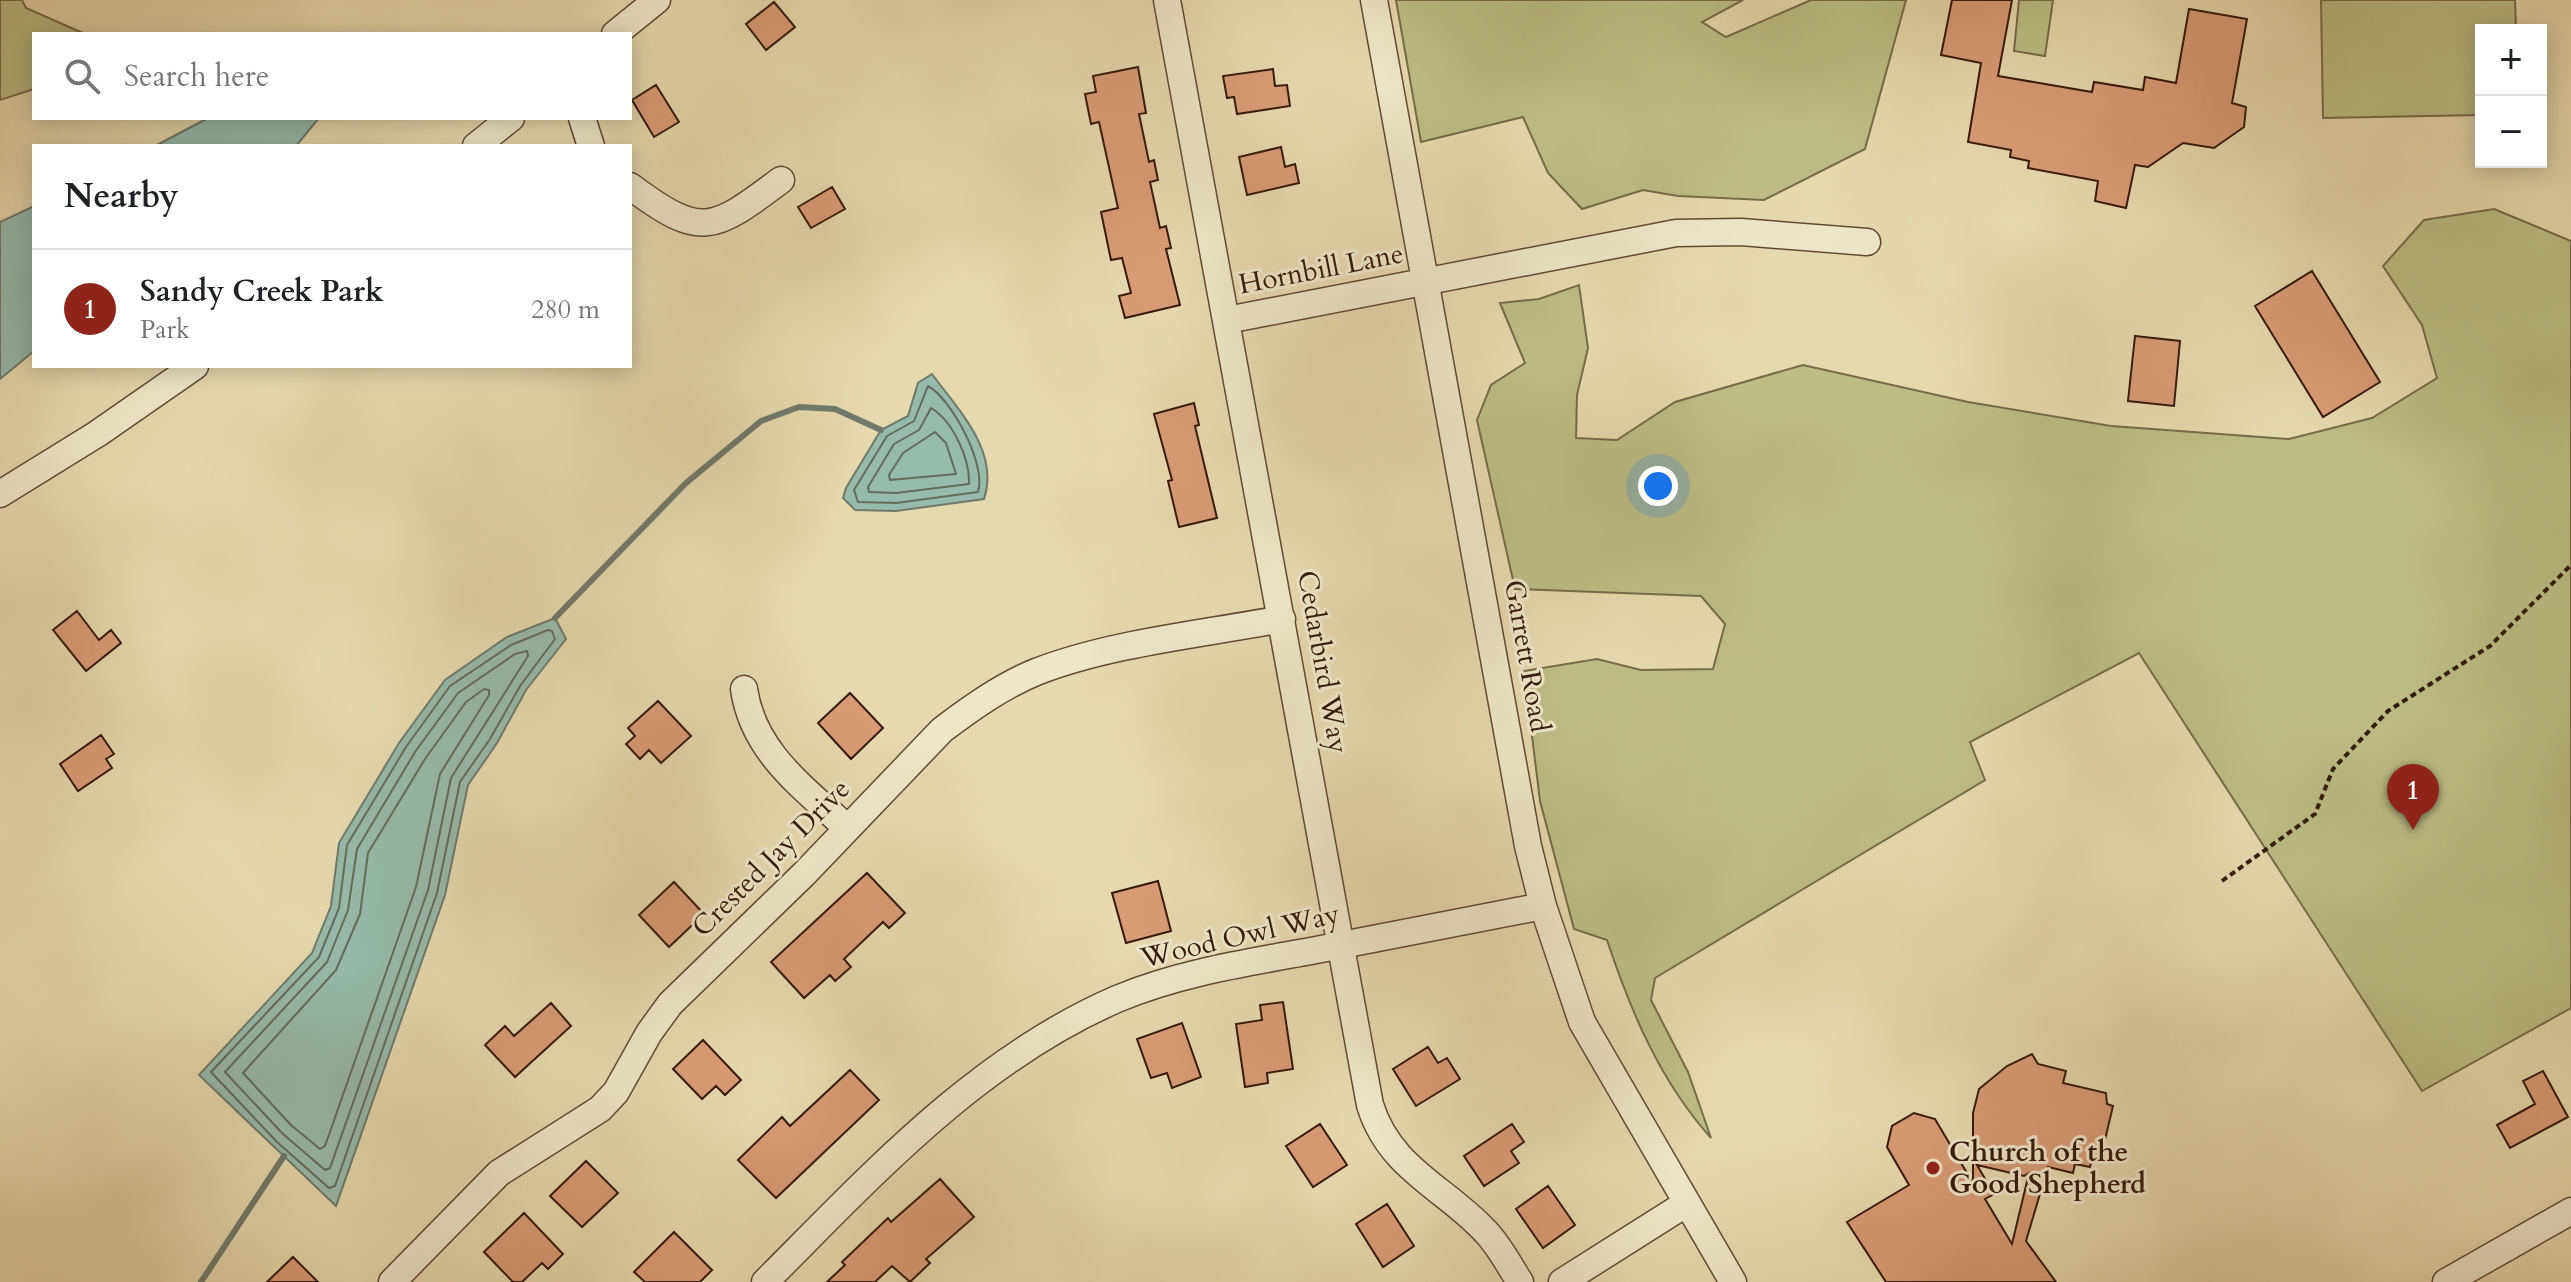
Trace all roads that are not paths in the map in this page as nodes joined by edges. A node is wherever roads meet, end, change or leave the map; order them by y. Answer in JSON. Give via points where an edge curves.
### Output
{"nodes":[{"id":1,"x":657,"y":0,"type":"edge"},
{"id":2,"x":1167,"y":0,"type":"edge"},
{"id":3,"x":1374,"y":0,"type":"edge"},
{"id":4,"x":617,"y":32,"type":"edge"},
{"id":5,"x":508,"y":120,"type":"edge"},
{"id":6,"x":583,"y":120,"type":"edge"},
{"id":7,"x":478,"y":144,"type":"edge"},
{"id":8,"x":590,"y":144,"type":"edge"},
{"id":9,"x":781,"y":180,"type":"dead end"},
{"id":10,"x":632,"y":187,"type":"edge"},
{"id":11,"x":1867,"y":242,"type":"dead end"},
{"id":12,"x":1426,"y":281,"type":"junction"},
{"id":13,"x":1227,"y":320,"type":"junction"},
{"id":14,"x":192,"y":368,"type":"edge"},
{"id":15,"x":0,"y":494,"type":"edge"},
{"id":16,"x":1282,"y":619,"type":"junction"},
{"id":17,"x":744,"y":689,"type":"dead end"},
{"id":18,"x":847,"y":828,"type":"junction"},
{"id":19,"x":1543,"y":906,"type":"junction"},
{"id":20,"x":1341,"y":945,"type":"junction"},
{"id":21,"x":1687,"y":1203,"type":"junction"},
{"id":22,"x":2571,"y":1211,"type":"edge"},
{"id":23,"x":392,"y":1282,"type":"edge"},
{"id":24,"x":765,"y":1282,"type":"edge"},
{"id":25,"x":1520,"y":1282,"type":"edge"},
{"id":26,"x":1562,"y":1282,"type":"edge"},
{"id":27,"x":1733,"y":1282,"type":"edge"},
{"id":28,"x":2446,"y":1282,"type":"edge"}],
"edges":[{"from":1,"to":4,"type":"street"},
{"from":2,"to":13,"type":"street","name":"Cedarbird Way"},
{"from":3,"to":12,"type":"street","name":"Garrett Road"},
{"from":5,"to":7,"type":"street"},
{"from":6,"to":8,"type":"street"},
{"from":9,"to":10,"type":"street","via":[[727,217],[695,224],[671,216]]},
{"from":11,"to":12,"type":"street","name":"Hornbill Lane","via":[[1741,232],[1676,233]]},
{"from":12,"to":13,"type":"street","name":"Hornbill Lane"},
{"from":12,"to":19,"type":"street","name":"Garrett Road"},
{"from":13,"to":16,"type":"street","name":"Cedarbird Way"},
{"from":14,"to":15,"type":"street"},
{"from":16,"to":18,"type":"street","name":"Crested Jay Drive","via":[[1036,672],[942,730]]},
{"from":16,"to":20,"type":"street","name":"Cedarbird Way"},
{"from":17,"to":18,"type":"street","via":[[747,712],[776,762]]},
{"from":18,"to":23,"type":"street","name":"Crested Jay Drive","via":[[670,1004],[600,1109],[499,1173]]},
{"from":19,"to":20,"type":"street","name":"Wood Owl Way"},
{"from":19,"to":21,"type":"street","name":"Garrett Road","via":[[1582,1022]]},
{"from":20,"to":24,"type":"street","name":"Wood Owl Way","via":[[1166,981],[1071,1023],[921,1125]]},
{"from":20,"to":25,"type":"street","name":"Cedarbird Way","via":[[1370,1105],[1382,1133],[1424,1183],[1484,1229]]},
{"from":21,"to":26,"type":"street"},
{"from":21,"to":27,"type":"street","name":"Garrett Road"},
{"from":22,"to":28,"type":"street"}]}
